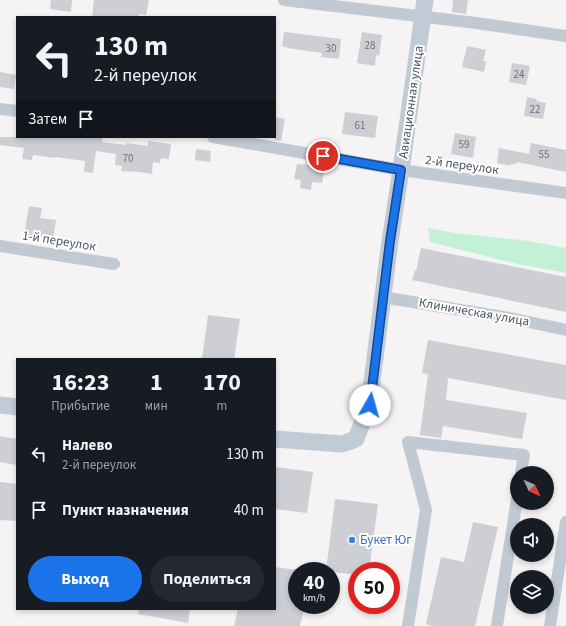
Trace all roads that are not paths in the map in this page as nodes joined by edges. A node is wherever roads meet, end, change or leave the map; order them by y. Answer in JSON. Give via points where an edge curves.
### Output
{"nodes":[{"id":1,"x":284,"y":0,"type":"edge"},
{"id":2,"x":426,"y":0,"type":"edge"},
{"id":3,"x":424,"y":18,"type":"junction"},
{"id":4,"x":566,"y":36,"type":"edge"},
{"id":5,"x":0,"y":109,"type":"edge"},
{"id":6,"x":16,"y":111,"type":"edge"},
{"id":7,"x":219,"y":138,"type":"edge"},
{"id":8,"x":401,"y":170,"type":"junction"},
{"id":9,"x":566,"y":193,"type":"edge"},
{"id":10,"x":0,"y":246,"type":"edge"},
{"id":11,"x":114,"y":264,"type":"dead end"},
{"id":12,"x":382,"y":297,"type":"junction"},
{"id":13,"x":566,"y":330,"type":"edge"},
{"id":14,"x":0,"y":405,"type":"edge"},
{"id":15,"x":16,"y":407,"type":"edge"},
{"id":16,"x":276,"y":439,"type":"edge"},
{"id":17,"x":522,"y":466,"type":"edge"},
{"id":18,"x":515,"y":510,"type":"edge"},
{"id":19,"x":566,"y":522,"type":"edge"},
{"id":20,"x":408,"y":626,"type":"edge"},
{"id":21,"x":496,"y":626,"type":"edge"},
{"id":22,"x":550,"y":626,"type":"edge"}],
"edges":[{"from":1,"to":3,"type":"street"},
{"from":2,"to":3,"type":"main road","name":"Авиационная улица"},
{"from":3,"to":4,"type":"street"},
{"from":3,"to":8,"type":"main road","name":"Авиационная улица"},
{"from":5,"to":6,"type":"street"},
{"from":7,"to":8,"type":"street","name":"2-й переулок"},
{"from":8,"to":9,"type":"street","name":"2-й переулок"},
{"from":8,"to":12,"type":"main road","name":"Авиационная улица"},
{"from":10,"to":11,"type":"street","name":"1-й переулок"},
{"from":12,"to":13,"type":"street","name":"Клиническая улица"},
{"from":12,"to":16,"type":"main road","name":"Авиационная улица","via":[[370,405],[356,439],[342,444]]},
{"from":14,"to":15,"type":"main road"},
{"from":17,"to":20,"type":"street","via":[[524,455],[408,442],[426,510]]},
{"from":18,"to":21,"type":"street"},
{"from":19,"to":22,"type":"street"}]}
